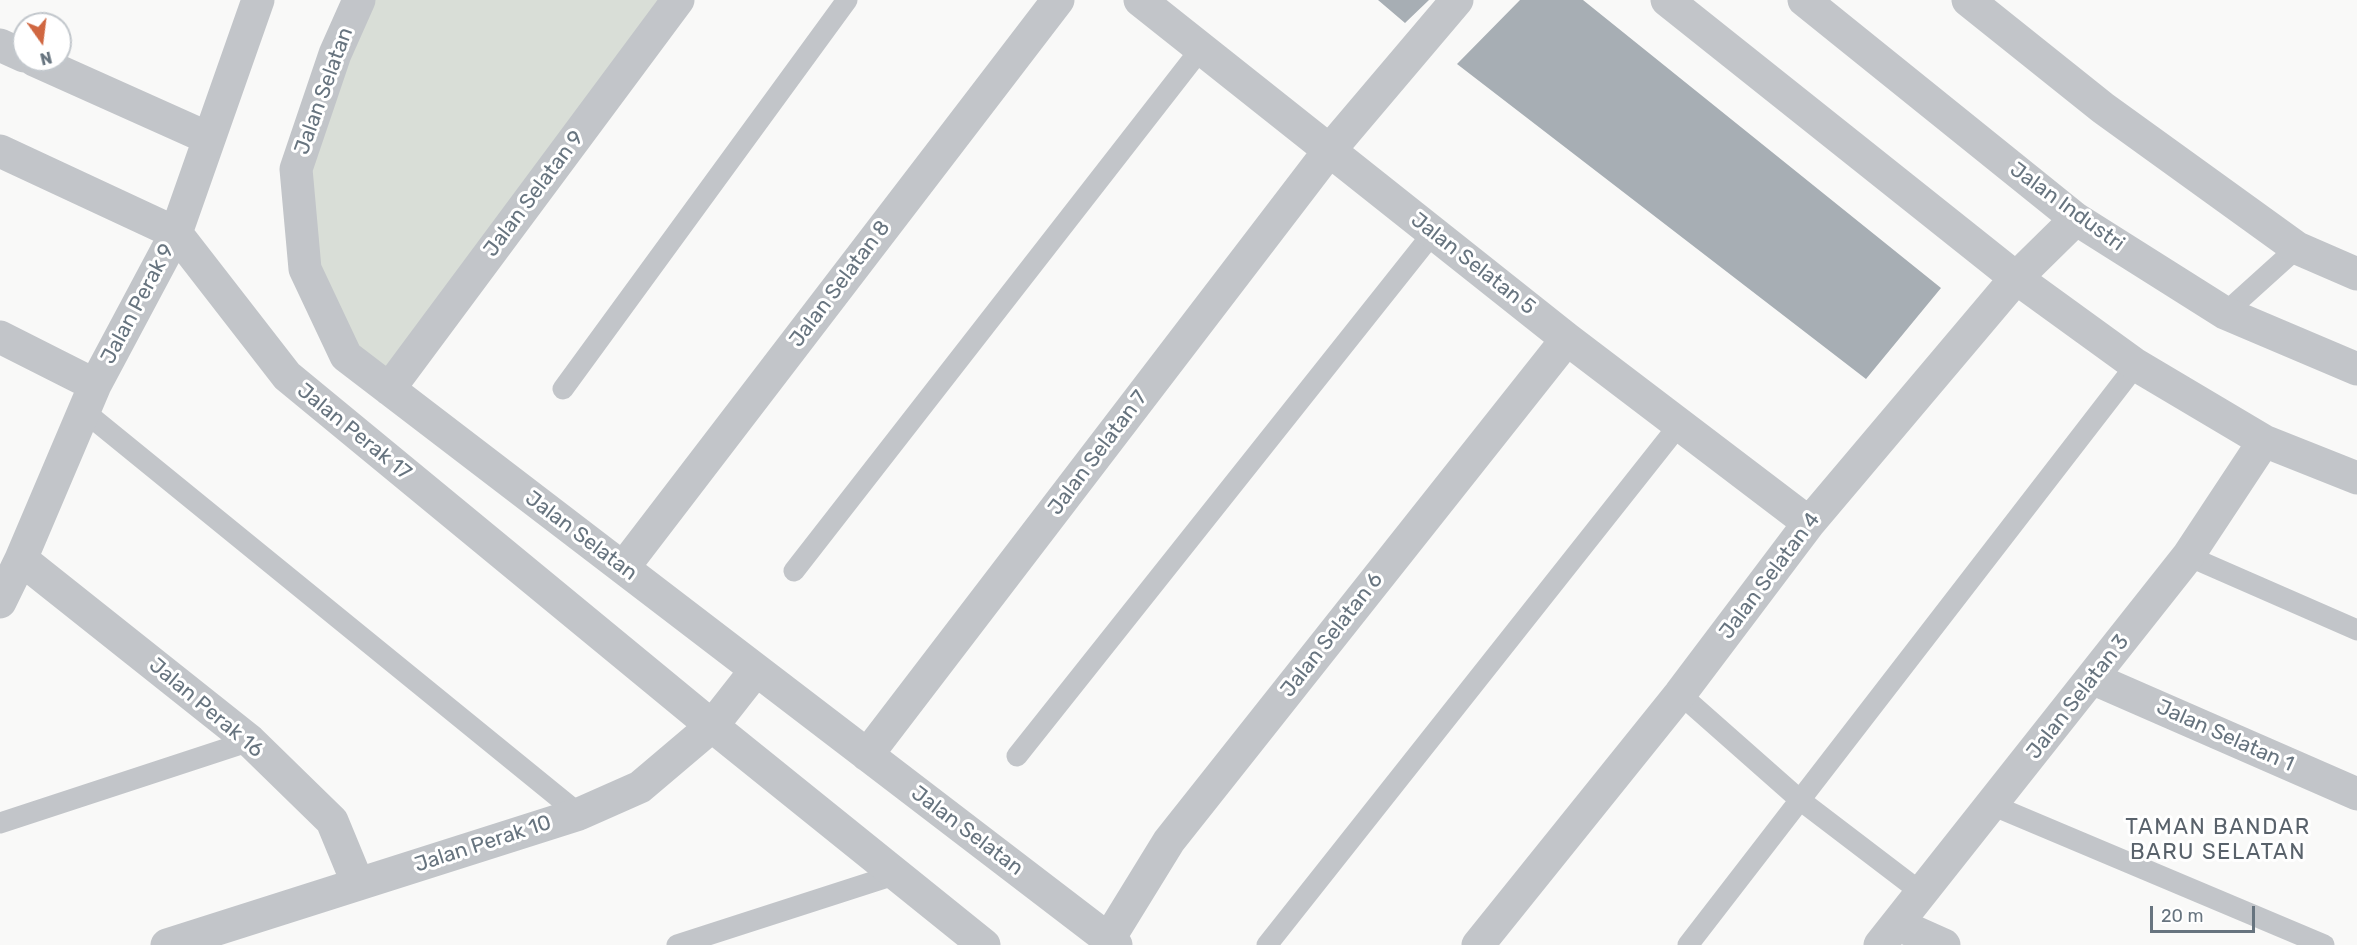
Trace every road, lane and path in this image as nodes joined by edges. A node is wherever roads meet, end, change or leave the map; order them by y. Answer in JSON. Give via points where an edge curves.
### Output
{"nodes":[{"id":1,"x":258,"y":0,"type":"edge"},
{"id":2,"x":359,"y":0,"type":"edge"},
{"id":3,"x":678,"y":0,"type":"edge"},
{"id":4,"x":847,"y":0,"type":"edge"},
{"id":5,"x":1058,"y":0,"type":"edge"},
{"id":6,"x":1140,"y":0,"type":"edge"},
{"id":7,"x":1456,"y":0,"type":"edge"},
{"id":8,"x":1667,"y":0,"type":"edge"},
{"id":9,"x":1804,"y":0,"type":"edge"},
{"id":10,"x":1968,"y":0,"type":"edge"},
{"id":11,"x":1200,"y":50,"type":"junction"},
{"id":12,"x":61,"y":72,"type":"edge"},
{"id":13,"x":208,"y":138,"type":"junction"},
{"id":14,"x":0,"y":151,"type":"edge"},
{"id":15,"x":1329,"y":151,"type":"junction"},
{"id":16,"x":2076,"y":219,"type":"junction"},
{"id":17,"x":176,"y":233,"type":"junction"},
{"id":18,"x":1434,"y":233,"type":"junction"},
{"id":19,"x":2297,"y":248,"type":"junction"},
{"id":20,"x":2357,"y":274,"type":"edge"},
{"id":21,"x":2016,"y":278,"type":"junction"},
{"id":22,"x":2225,"y":313,"type":"junction"},
{"id":23,"x":0,"y":337,"type":"edge"},
{"id":24,"x":1567,"y":339,"type":"junction"},
{"id":25,"x":2136,"y":365,"type":"junction"},
{"id":26,"x":2357,"y":369,"type":"edge"},
{"id":27,"x":389,"y":389,"type":"junction"},
{"id":28,"x":563,"y":389,"type":"dead end"},
{"id":29,"x":90,"y":399,"type":"junction"},
{"id":30,"x":1679,"y":424,"type":"junction"},
{"id":31,"x":2264,"y":441,"type":"junction"},
{"id":32,"x":2357,"y":478,"type":"edge"},
{"id":33,"x":1809,"y":523,"type":"junction"},
{"id":34,"x":2188,"y":556,"type":"junction"},
{"id":35,"x":21,"y":558,"type":"junction"},
{"id":36,"x":623,"y":568,"type":"junction"},
{"id":37,"x":794,"y":571,"type":"dead end"},
{"id":38,"x":0,"y":602,"type":"edge"},
{"id":39,"x":2357,"y":630,"type":"edge"},
{"id":40,"x":756,"y":670,"type":"junction"},
{"id":41,"x":2094,"y":679,"type":"junction"},
{"id":42,"x":1680,"y":694,"type":"junction"},
{"id":43,"x":711,"y":726,"type":"junction"},
{"id":44,"x":250,"y":741,"type":"junction"},
{"id":45,"x":867,"y":755,"type":"junction"},
{"id":46,"x":1017,"y":756,"type":"dead end"},
{"id":47,"x":2357,"y":794,"type":"edge"},
{"id":48,"x":1800,"y":800,"type":"junction"},
{"id":49,"x":1992,"y":805,"type":"junction"},
{"id":50,"x":579,"y":814,"type":"junction"},
{"id":51,"x":0,"y":823,"type":"edge"},
{"id":52,"x":897,"y":874,"type":"junction"},
{"id":53,"x":358,"y":884,"type":"junction"},
{"id":54,"x":1922,"y":893,"type":"junction"},
{"id":55,"x":1888,"y":935,"type":"edge"},
{"id":56,"x":1110,"y":943,"type":"edge"},
{"id":57,"x":167,"y":945,"type":"edge"},
{"id":58,"x":677,"y":945,"type":"edge"},
{"id":59,"x":984,"y":945,"type":"edge"},
{"id":60,"x":1267,"y":945,"type":"edge"},
{"id":61,"x":1478,"y":945,"type":"edge"},
{"id":62,"x":1688,"y":945,"type":"edge"},
{"id":63,"x":1944,"y":945,"type":"edge"},
{"id":64,"x":2324,"y":945,"type":"edge"}],
"edges":[{"from":1,"to":13,"type":"street","name":"Jalan Perak 9"},
{"from":2,"to":27,"type":"street","name":"Jalan Selatan","via":[[335,54],[296,169],[305,269],[346,356]]},
{"from":3,"to":27,"type":"street","name":"Jalan Selatan 9"},
{"from":4,"to":28,"type":"lane"},
{"from":5,"to":36,"type":"street","name":"Jalan Selatan 8"},
{"from":6,"to":11,"type":"street","name":"Jalan Selatan 5"},
{"from":7,"to":15,"type":"street","name":"Jalan Selatan 7"},
{"from":8,"to":21,"type":"street"},
{"from":9,"to":16,"type":"street","name":"Jalan Industri"},
{"from":10,"to":19,"type":"street","via":[[2103,108]]},
{"from":11,"to":15,"type":"street","name":"Jalan Selatan 5"},
{"from":11,"to":37,"type":"lane"},
{"from":12,"to":13,"type":"street"},
{"from":13,"to":17,"type":"street","name":"Jalan Perak 9"},
{"from":14,"to":17,"type":"street","name":"Jalan Perak 17"},
{"from":15,"to":18,"type":"street","name":"Jalan Selatan 5"},
{"from":15,"to":45,"type":"street","name":"Jalan Selatan 7"},
{"from":16,"to":21,"type":"street","name":"Jalan Selatan 4"},
{"from":16,"to":22,"type":"street","name":"Jalan Industri"},
{"from":17,"to":29,"type":"street","name":"Jalan Perak 9"},
{"from":17,"to":43,"type":"street","name":"Jalan Perak 17","via":[[287,376]]},
{"from":18,"to":24,"type":"street","name":"Jalan Selatan 5"},
{"from":18,"to":46,"type":"lane"},
{"from":19,"to":20,"type":"street"},
{"from":19,"to":22,"type":"lane"},
{"from":21,"to":25,"type":"street"},
{"from":21,"to":33,"type":"street","name":"Jalan Selatan 4"},
{"from":22,"to":26,"type":"street","name":"Jalan Industri"},
{"from":23,"to":29,"type":"street"},
{"from":24,"to":30,"type":"street","name":"Jalan Selatan 5"},
{"from":24,"to":56,"type":"street","name":"Jalan Selatan 6","via":[[1169,841]]},
{"from":25,"to":31,"type":"street"},
{"from":25,"to":48,"type":"lane"},
{"from":27,"to":36,"type":"street","name":"Jalan Selatan"},
{"from":29,"to":35,"type":"street","name":"Jalan Perak 9"},
{"from":29,"to":50,"type":"lane"},
{"from":30,"to":33,"type":"street","name":"Jalan Selatan 5"},
{"from":30,"to":60,"type":"lane"},
{"from":31,"to":32,"type":"street"},
{"from":31,"to":34,"type":"street","name":"Jalan Selatan 3"},
{"from":33,"to":42,"type":"street","name":"Jalan Selatan 4"},
{"from":34,"to":39,"type":"lane"},
{"from":34,"to":41,"type":"street","name":"Jalan Selatan 3"},
{"from":35,"to":38,"type":"street","name":"Jalan Perak 9"},
{"from":35,"to":44,"type":"street","name":"Jalan Perak 16"},
{"from":36,"to":40,"type":"street","name":"Jalan Selatan"},
{"from":40,"to":43,"type":"street","name":"Jalan Perak 10"},
{"from":40,"to":45,"type":"street","name":"Jalan Selatan"},
{"from":41,"to":47,"type":"street","name":"Jalan Selatan 1"},
{"from":41,"to":49,"type":"street","name":"Jalan Selatan 3"},
{"from":42,"to":48,"type":"lane"},
{"from":42,"to":61,"type":"street","name":"Jalan Selatan 4"},
{"from":43,"to":50,"type":"street","name":"Jalan Perak 10","via":[[640,787]]},
{"from":43,"to":52,"type":"street","name":"Jalan Perak 17"},
{"from":44,"to":51,"type":"lane"},
{"from":44,"to":53,"type":"street","name":"Jalan Perak 16","via":[[332,821]]},
{"from":45,"to":56,"type":"street","name":"Jalan Selatan"},
{"from":48,"to":54,"type":"lane"},
{"from":48,"to":62,"type":"lane"},
{"from":49,"to":54,"type":"street","name":"Jalan Selatan 3"},
{"from":49,"to":64,"type":"lane"},
{"from":50,"to":53,"type":"street","name":"Jalan Perak 10"},
{"from":52,"to":58,"type":"lane"},
{"from":52,"to":59,"type":"street","name":"Jalan Perak 17"},
{"from":53,"to":57,"type":"street","name":"Jalan Perak 10"},
{"from":54,"to":55,"type":"street","name":"Jalan Selatan 3"},
{"from":55,"to":63,"type":"street"}]}
